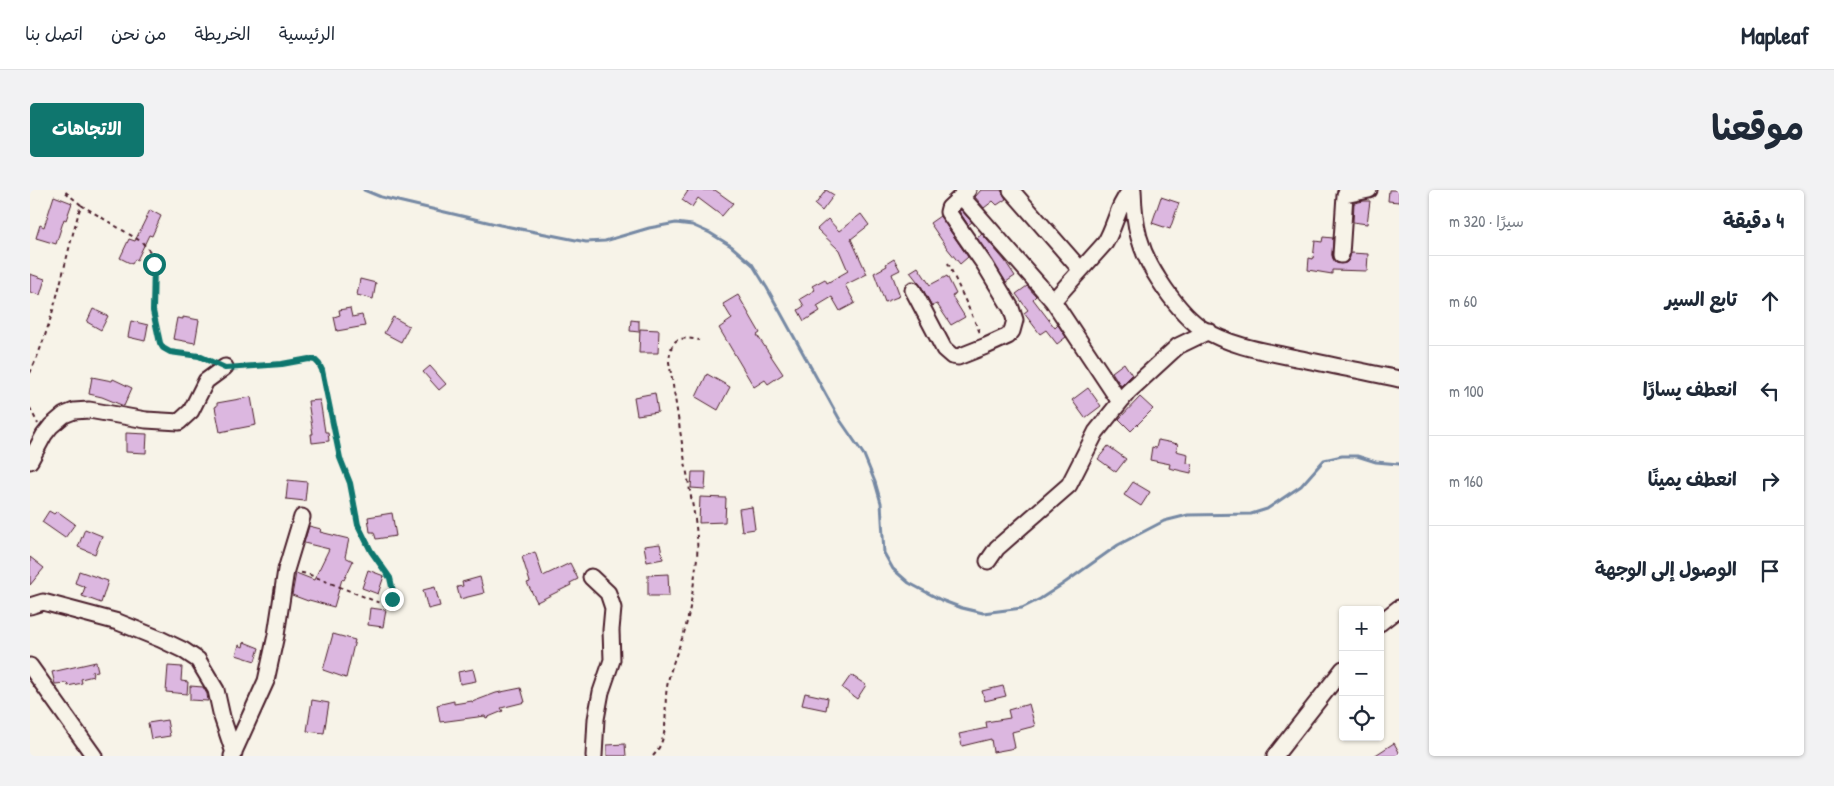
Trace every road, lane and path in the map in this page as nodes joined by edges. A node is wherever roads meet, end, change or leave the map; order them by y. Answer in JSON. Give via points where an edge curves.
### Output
{"nodes":[{"id":1,"x":63,"y":190,"type":"edge"},
{"id":2,"x":1011,"y":190,"type":"edge"},
{"id":3,"x":1132,"y":190,"type":"edge"},
{"id":4,"x":1368,"y":190,"type":"edge"},
{"id":5,"x":1345,"y":192,"type":"edge"},
{"id":6,"x":964,"y":193,"type":"edge"},
{"id":7,"x":81,"y":205,"type":"junction"},
{"id":8,"x":1342,"y":255,"type":"dead end"},
{"id":9,"x":948,"y":262,"type":"dead end"},
{"id":10,"x":1080,"y":269,"type":"junction"},
{"id":11,"x":913,"y":290,"type":"dead end"},
{"id":12,"x":1052,"y":301,"type":"junction"},
{"id":13,"x":1208,"y":332,"type":"junction"},
{"id":14,"x":699,"y":340,"type":"dead end"},
{"id":15,"x":986,"y":346,"type":"junction"},
{"id":16,"x":225,"y":368,"type":"junction"},
{"id":17,"x":30,"y":373,"type":"edge"},
{"id":18,"x":1399,"y":378,"type":"edge"},
{"id":19,"x":1120,"y":402,"type":"junction"},
{"id":20,"x":30,"y":408,"type":"edge"},
{"id":21,"x":44,"y":435,"type":"junction"},
{"id":22,"x":30,"y":461,"type":"edge"},
{"id":23,"x":302,"y":517,"type":"dead end"},
{"id":24,"x":988,"y":561,"type":"dead end"},
{"id":25,"x":286,"y":570,"type":"junction"},
{"id":26,"x":591,"y":577,"type":"dead end"},
{"id":27,"x":30,"y":606,"type":"edge"},
{"id":28,"x":1399,"y":608,"type":"edge"},
{"id":29,"x":1384,"y":620,"type":"edge"},
{"id":30,"x":30,"y":666,"type":"edge"},
{"id":31,"x":1339,"y":674,"type":"edge"},
{"id":32,"x":233,"y":755,"type":"edge"},
{"id":33,"x":94,"y":756,"type":"edge"},
{"id":34,"x":594,"y":756,"type":"edge"},
{"id":35,"x":653,"y":756,"type":"edge"},
{"id":36,"x":1275,"y":756,"type":"edge"}],
"edges":[{"from":1,"to":7,"type":"path"},
{"from":2,"to":10,"type":"street"},
{"from":3,"to":10,"type":"street","via":[[1122,202],[1108,239]]},
{"from":3,"to":13,"type":"street","via":[[1140,244],[1150,267],[1179,308]]},
{"from":4,"to":5,"type":"street"},
{"from":5,"to":8,"type":"street"},
{"from":6,"to":12,"type":"street"},
{"from":6,"to":15,"type":"street","via":[[949,208],[949,214],[985,265],[1015,317],[1008,336]]},
{"from":7,"to":16,"type":"path","via":[[142,242],[152,254],[153,311],[163,348],[199,356]]},
{"from":7,"to":17,"type":"path","via":[[52,315]]},
{"from":9,"to":15,"type":"path"},
{"from":10,"to":12,"type":"street"},
{"from":11,"to":15,"type":"street","via":[[948,354],[958,357]]},
{"from":12,"to":19,"type":"street"},
{"from":13,"to":18,"type":"street","via":[[1255,350]]},
{"from":13,"to":19,"type":"street","via":[[1178,346]]},
{"from":14,"to":35,"type":"path","via":[[683,337],[674,341],[670,349],[669,362],[697,522],[697,555],[684,632],[667,688],[663,741]]},
{"from":16,"to":21,"type":"street","via":[[206,381],[191,411],[179,422],[81,410],[64,415]]},
{"from":16,"to":25,"type":"path","via":[[309,359],[319,364],[358,525],[390,578],[392,605],[387,606],[308,574]]},
{"from":19,"to":24,"type":"street","via":[[1087,446],[1069,485],[1002,543]]},
{"from":20,"to":21,"type":"path"},
{"from":21,"to":22,"type":"street"},
{"from":23,"to":25,"type":"street"},
{"from":25,"to":32,"type":"street","via":[[266,681]]},
{"from":26,"to":34,"type":"street","via":[[608,593],[613,608],[612,660],[596,719]]},
{"from":27,"to":32,"type":"street","via":[[43,602],[118,622],[160,639],[198,660],[216,690]]},
{"from":28,"to":29,"type":"street"},
{"from":30,"to":33,"type":"street"},
{"from":31,"to":36,"type":"street"}]}
